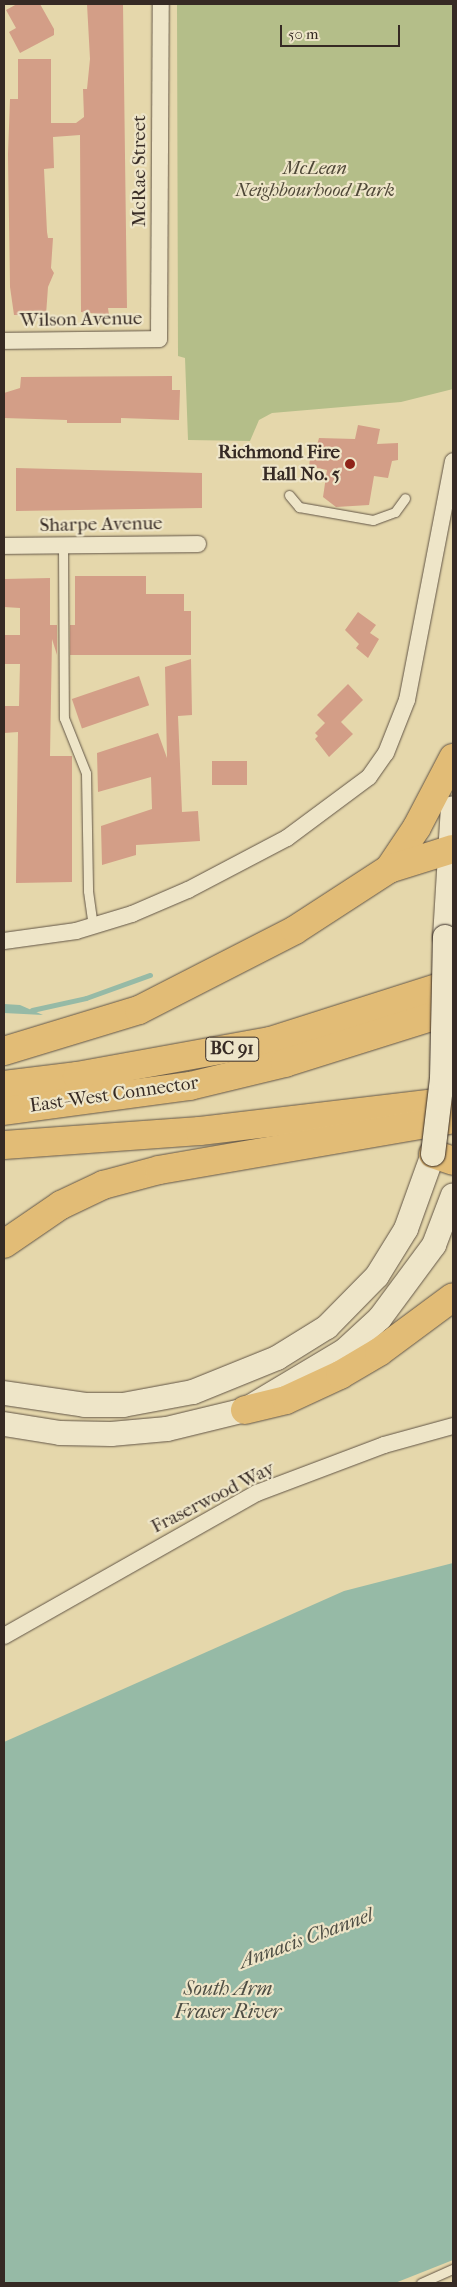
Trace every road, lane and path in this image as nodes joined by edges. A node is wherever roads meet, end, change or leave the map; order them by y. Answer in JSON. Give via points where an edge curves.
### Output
{"nodes":[{"id":1,"x":160,"y":4,"type":"edge"},
{"id":2,"x":159,"y":339,"type":"joint"},
{"id":3,"x":4,"y":341,"type":"edge"},
{"id":4,"x":453,"y":461,"type":"edge"},
{"id":5,"x":289,"y":495,"type":"dead end"},
{"id":6,"x":404,"y":498,"type":"dead end"},
{"id":7,"x":198,"y":544,"type":"dead end"},
{"id":8,"x":63,"y":545,"type":"junction"},
{"id":9,"x":4,"y":546,"type":"edge"},
{"id":10,"x":453,"y":758,"type":"edge"},
{"id":11,"x":453,"y":808,"type":"edge"},
{"id":12,"x":451,"y":850,"type":"edge"},
{"id":13,"x":389,"y":869,"type":"junction"},
{"id":14,"x":93,"y":926,"type":"junction"},
{"id":15,"x":4,"y":941,"type":"edge"},
{"id":16,"x":453,"y":983,"type":"edge"},
{"id":17,"x":453,"y":1010,"type":"edge"},
{"id":18,"x":4,"y":1051,"type":"edge"},
{"id":19,"x":4,"y":1085,"type":"edge"},
{"id":20,"x":453,"y":1101,"type":"edge"},
{"id":21,"x":4,"y":1111,"type":"edge"},
{"id":22,"x":453,"y":1119,"type":"edge"},
{"id":23,"x":4,"y":1145,"type":"edge"},
{"id":24,"x":443,"y":1157,"type":"edge"},
{"id":25,"x":453,"y":1195,"type":"edge"},
{"id":26,"x":8,"y":1244,"type":"edge"},
{"id":27,"x":453,"y":1297,"type":"edge"},
{"id":28,"x":4,"y":1393,"type":"edge"},
{"id":29,"x":245,"y":1410,"type":"junction"},
{"id":30,"x":4,"y":1424,"type":"edge"},
{"id":31,"x":453,"y":1426,"type":"edge"},
{"id":32,"x":4,"y":1636,"type":"edge"},
{"id":33,"x":453,"y":2269,"type":"edge"},
{"id":34,"x":421,"y":2283,"type":"edge"}],
"edges":[{"from":1,"to":2,"type":"street","name":"McRae Street"},
{"from":2,"to":3,"type":"street","name":"Wilson Avenue"},
{"from":4,"to":14,"type":"street","via":[[408,700],[386,753],[369,777],[287,838],[188,890]]},
{"from":5,"to":6,"type":"lane","via":[[299,507],[373,520],[396,512]]},
{"from":7,"to":8,"type":"street","name":"Sharpe Avenue"},
{"from":8,"to":9,"type":"street","name":"Sharpe Avenue"},
{"from":8,"to":14,"type":"lane","via":[[64,718],[86,774],[88,892]]},
{"from":10,"to":13,"type":"highway","via":[[417,827]]},
{"from":11,"to":12,"type":"main road"},
{"from":12,"to":13,"type":"highway"},
{"from":12,"to":24,"type":"main road","bridge":true,"via":[[445,937]]},
{"from":13,"to":18,"type":"highway","via":[[295,930],[147,1006],[50,1040]]},
{"from":14,"to":15,"type":"street","via":[[43,938]]},
{"from":16,"to":19,"type":"highway","name":"East-West Connector","number":"BC 91","via":[[270,1041],[115,1070]]},
{"from":17,"to":21,"type":"highway","name":"East-West Connector","number":"BC 91","via":[[285,1064],[190,1086]]},
{"from":20,"to":23,"type":"highway","via":[[200,1131]]},
{"from":22,"to":26,"type":"highway","via":[[159,1170],[112,1183],[61,1205]]},
{"from":24,"to":28,"type":"main road","via":[[406,1229],[377,1276],[327,1327],[277,1358],[239,1377],[194,1392],[123,1404],[85,1405]]},
{"from":25,"to":29,"type":"main road","via":[[434,1245],[380,1318],[344,1351]]},
{"from":27,"to":29,"type":"highway","via":[[379,1352],[340,1375],[286,1400]]},
{"from":29,"to":30,"type":"main road","via":[[168,1430],[111,1434],[60,1433]]},
{"from":31,"to":32,"type":"street","name":"Fraserwood Way","via":[[384,1445],[257,1493]]},
{"from":33,"to":34,"type":"lane"}]}
